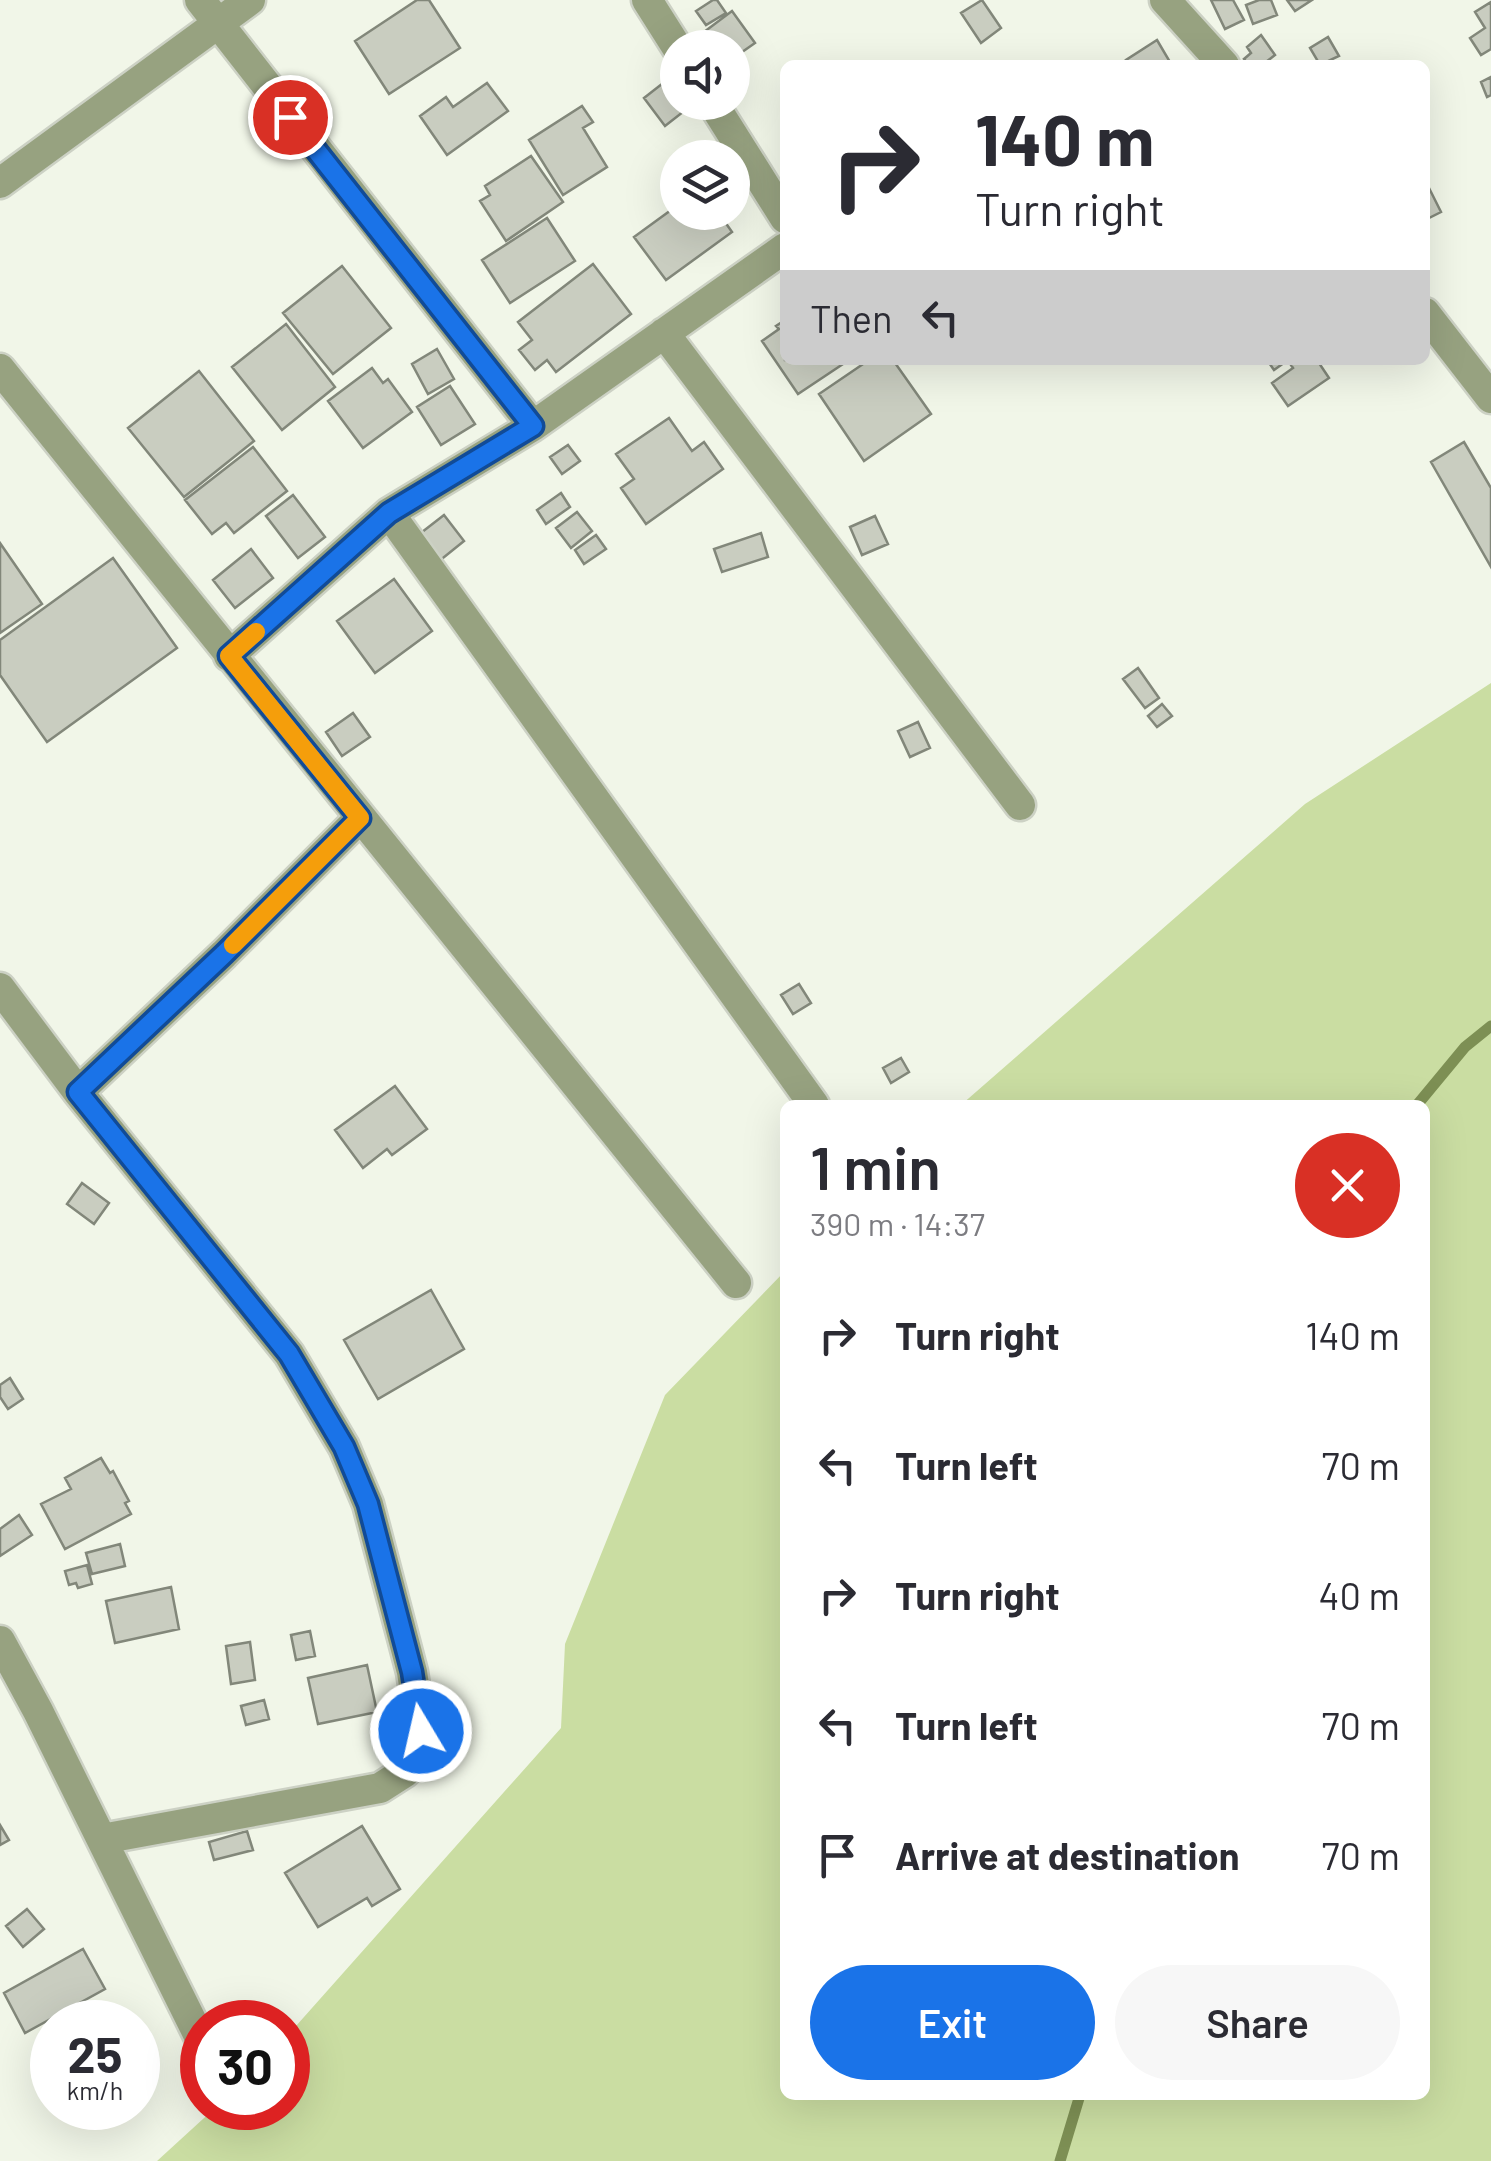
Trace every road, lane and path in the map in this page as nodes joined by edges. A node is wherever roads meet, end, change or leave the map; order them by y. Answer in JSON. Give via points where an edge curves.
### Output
{"nodes":[{"id":1,"x":250,"y":0,"type":"edge"},
{"id":2,"x":647,"y":0,"type":"edge"},
{"id":3,"x":1165,"y":0,"type":"edge"},
{"id":4,"x":209,"y":12,"type":"edge"},
{"id":5,"x":666,"y":30,"type":"edge"},
{"id":6,"x":1219,"y":60,"type":"edge"},
{"id":7,"x":723,"y":120,"type":"edge"},
{"id":8,"x":0,"y":182,"type":"edge"},
{"id":9,"x":780,"y":210,"type":"edge"},
{"id":10,"x":780,"y":252,"type":"edge"},
{"id":11,"x":1430,"y":319,"type":"edge"},
{"id":12,"x":664,"y":334,"type":"junction"},
{"id":13,"x":0,"y":368,"type":"edge"},
{"id":14,"x":1491,"y":398,"type":"edge"},
{"id":15,"x":533,"y":426,"type":"junction"},
{"id":16,"x":389,"y":513,"type":"junction"},
{"id":17,"x":229,"y":656,"type":"junction"},
{"id":18,"x":1020,"y":806,"type":"dead end"},
{"id":19,"x":360,"y":818,"type":"junction"},
{"id":20,"x":0,"y":988,"type":"edge"},
{"id":21,"x":78,"y":1092,"type":"junction"},
{"id":22,"x":810,"y":1100,"type":"edge"},
{"id":23,"x":736,"y":1283,"type":"dead end"},
{"id":24,"x":0,"y":1641,"type":"edge"},
{"id":25,"x":102,"y":1840,"type":"junction"},
{"id":26,"x":181,"y":2000,"type":"edge"}],
"edges":[{"from":1,"to":4,"type":"street"},
{"from":2,"to":5,"type":"street"},
{"from":3,"to":6,"type":"street"},
{"from":4,"to":8,"type":"street"},
{"from":4,"to":15,"type":"street"},
{"from":7,"to":9,"type":"street"},
{"from":10,"to":12,"type":"street"},
{"from":11,"to":14,"type":"street"},
{"from":12,"to":15,"type":"street"},
{"from":12,"to":18,"type":"street"},
{"from":13,"to":17,"type":"street"},
{"from":15,"to":16,"type":"street"},
{"from":16,"to":17,"type":"street"},
{"from":16,"to":22,"type":"street"},
{"from":17,"to":19,"type":"street"},
{"from":19,"to":21,"type":"street"},
{"from":19,"to":23,"type":"street"},
{"from":20,"to":21,"type":"street"},
{"from":21,"to":25,"type":"street","via":[[289,1354],[344,1447],[372,1522],[421,1731],[405,1772],[380,1788]]},
{"from":24,"to":25,"type":"street"},
{"from":25,"to":26,"type":"street"}]}
